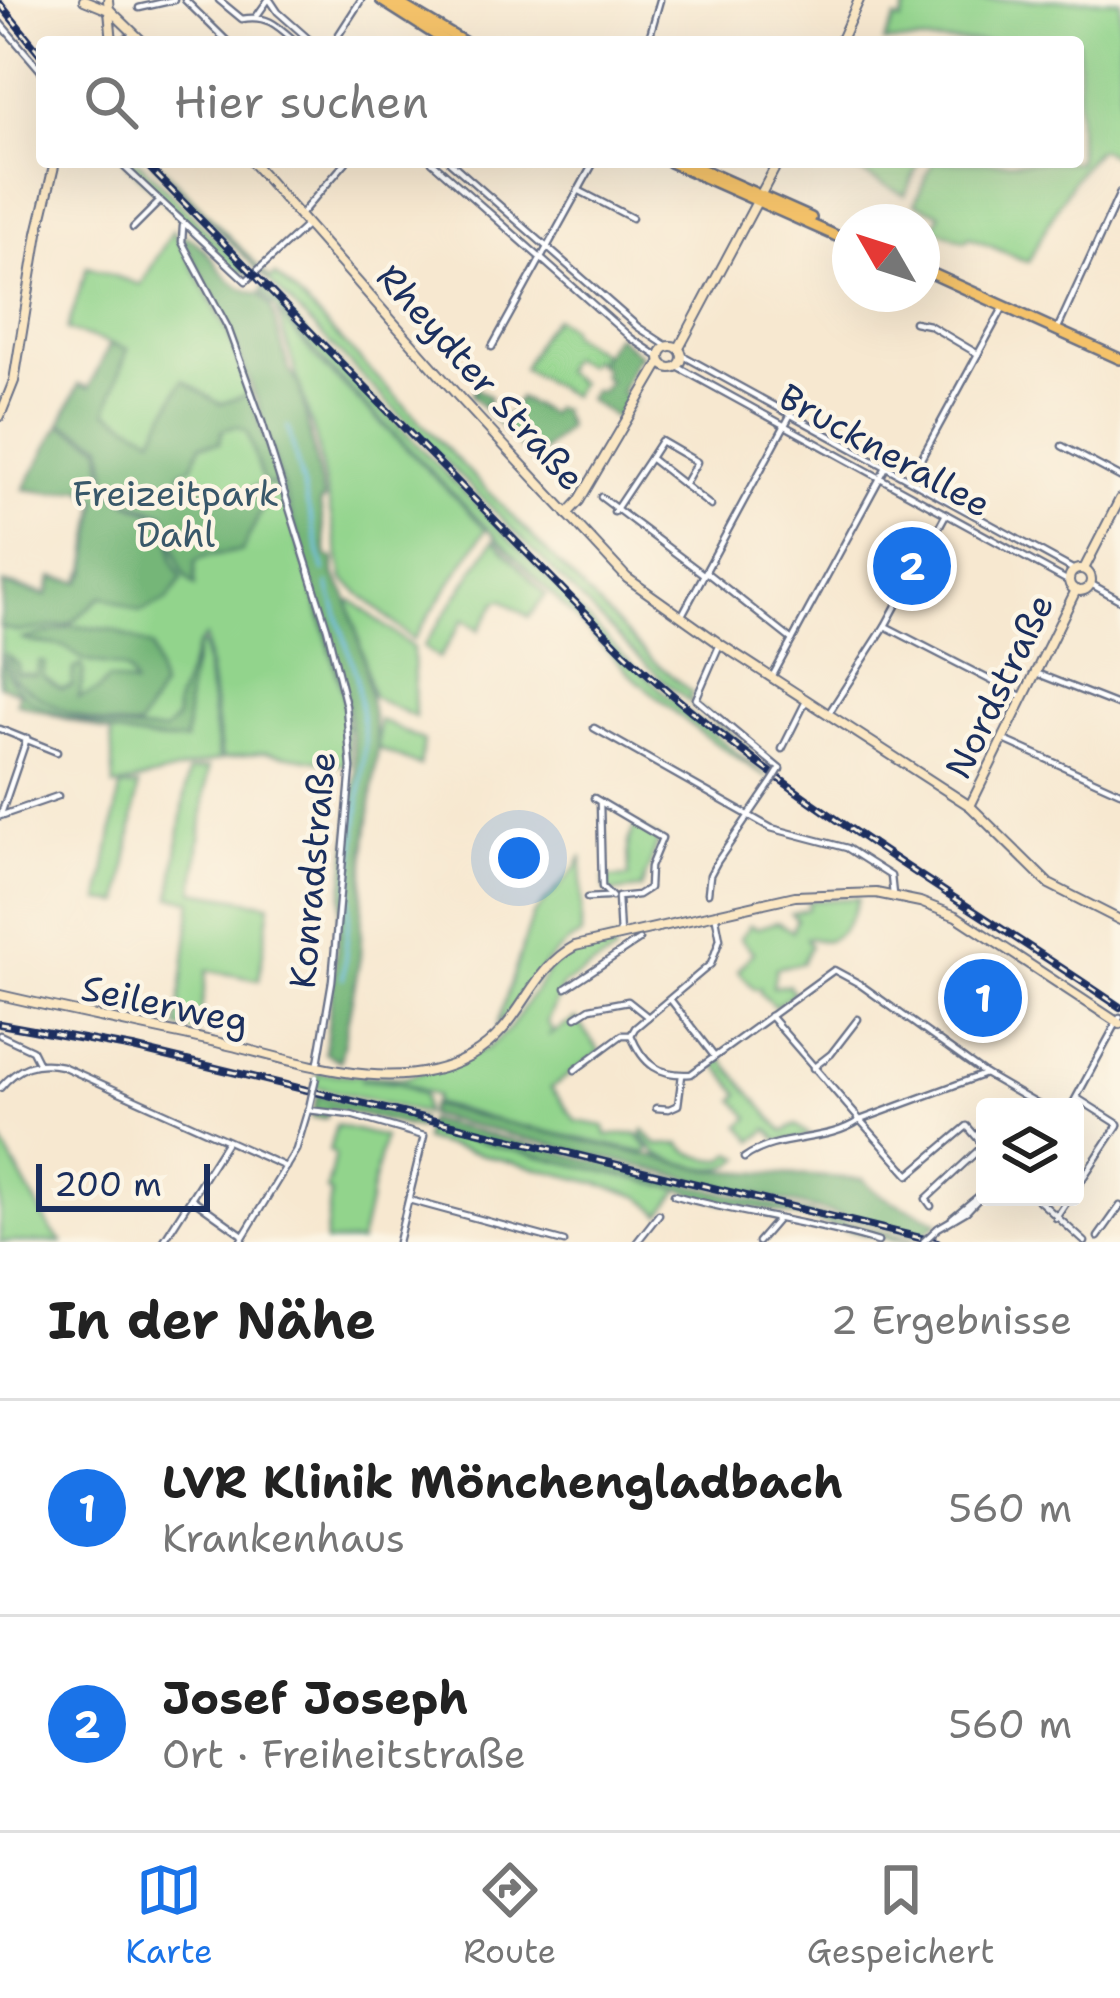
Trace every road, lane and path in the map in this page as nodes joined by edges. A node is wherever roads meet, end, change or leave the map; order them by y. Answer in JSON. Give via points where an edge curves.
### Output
{"nodes":[{"id":1,"x":86,"y":0,"type":"edge"},
{"id":2,"x":107,"y":0,"type":"edge"},
{"id":3,"x":174,"y":0,"type":"edge"},
{"id":4,"x":185,"y":0,"type":"edge"},
{"id":5,"x":219,"y":0,"type":"edge"},
{"id":6,"x":269,"y":0,"type":"edge"},
{"id":7,"x":361,"y":0,"type":"edge"},
{"id":8,"x":381,"y":0,"type":"edge"},
{"id":9,"x":393,"y":0,"type":"edge"},
{"id":10,"x":660,"y":0,"type":"edge"},
{"id":11,"x":859,"y":0,"type":"edge"},
{"id":12,"x":139,"y":8,"type":"dead end"},
{"id":13,"x":111,"y":11,"type":"junction"},
{"id":14,"x":256,"y":16,"type":"junction"},
{"id":15,"x":0,"y":22,"type":"edge"},
{"id":16,"x":114,"y":36,"type":"edge"},
{"id":17,"x":138,"y":36,"type":"edge"},
{"id":18,"x":223,"y":36,"type":"edge"},
{"id":19,"x":289,"y":36,"type":"edge"},
{"id":20,"x":305,"y":36,"type":"edge"},
{"id":21,"x":338,"y":36,"type":"edge"},
{"id":22,"x":438,"y":36,"type":"edge"},
{"id":23,"x":454,"y":36,"type":"edge"},
{"id":24,"x":651,"y":36,"type":"edge"},
{"id":25,"x":843,"y":36,"type":"edge"},
{"id":26,"x":36,"y":65,"type":"edge"},
{"id":27,"x":54,"y":168,"type":"edge"},
{"id":28,"x":125,"y":168,"type":"edge"},
{"id":29,"x":257,"y":168,"type":"edge"},
{"id":30,"x":341,"y":168,"type":"edge"},
{"id":31,"x":439,"y":168,"type":"edge"},
{"id":32,"x":457,"y":168,"type":"edge"},
{"id":33,"x":591,"y":168,"type":"edge"},
{"id":34,"x":685,"y":168,"type":"edge"},
{"id":35,"x":698,"y":168,"type":"edge"},
{"id":36,"x":775,"y":168,"type":"edge"},
{"id":37,"x":461,"y":172,"type":"junction"},
{"id":38,"x":453,"y":181,"type":"junction"},
{"id":39,"x":578,"y":190,"type":"junction"},
{"id":40,"x":1120,"y":193,"type":"edge"},
{"id":41,"x":759,"y":197,"type":"junction"},
{"id":42,"x":159,"y":202,"type":"junction"},
{"id":43,"x":299,"y":216,"type":"junction"},
{"id":44,"x":632,"y":218,"type":"dead end"},
{"id":45,"x":307,"y":225,"type":"junction"},
{"id":46,"x":183,"y":226,"type":"junction"},
{"id":47,"x":133,"y":228,"type":"dead end"},
{"id":48,"x":832,"y":231,"type":"edge"},
{"id":49,"x":547,"y":248,"type":"junction"},
{"id":50,"x":541,"y":260,"type":"junction"},
{"id":51,"x":940,"y":280,"type":"edge"},
{"id":52,"x":940,"y":281,"type":"edge"},
{"id":53,"x":1002,"y":310,"type":"junction"},
{"id":54,"x":914,"y":322,"type":"dead end"},
{"id":55,"x":1057,"y":330,"type":"junction"},
{"id":56,"x":493,"y":347,"type":"dead end"},
{"id":57,"x":676,"y":348,"type":"junction"},
{"id":58,"x":979,"y":353,"type":"junction"},
{"id":59,"x":1120,"y":362,"type":"edge"},
{"id":60,"x":666,"y":363,"type":"junction"},
{"id":61,"x":790,"y":414,"type":"junction"},
{"id":62,"x":0,"y":416,"type":"edge"},
{"id":63,"x":784,"y":425,"type":"junction"},
{"id":64,"x":1062,"y":446,"type":"dead end"},
{"id":65,"x":650,"y":458,"type":"junction"},
{"id":66,"x":886,"y":466,"type":"junction"},
{"id":67,"x":1120,"y":477,"type":"edge"},
{"id":68,"x":880,"y":478,"type":"junction"},
{"id":69,"x":910,"y":479,"type":"junction"},
{"id":70,"x":684,"y":485,"type":"junction"},
{"id":71,"x":601,"y":497,"type":"dead end"},
{"id":72,"x":1120,"y":499,"type":"edge"},
{"id":73,"x":711,"y":506,"type":"dead end"},
{"id":74,"x":615,"y":511,"type":"junction"},
{"id":75,"x":567,"y":514,"type":"junction"},
{"id":76,"x":946,"y":514,"type":"junction"},
{"id":77,"x":1079,"y":570,"type":"junction"},
{"id":78,"x":704,"y":573,"type":"junction"},
{"id":79,"x":1068,"y":581,"type":"junction"},
{"id":80,"x":1090,"y":584,"type":"junction"},
{"id":81,"x":1076,"y":590,"type":"junction"},
{"id":82,"x":1120,"y":600,"type":"edge"},
{"id":83,"x":680,"y":617,"type":"junction"},
{"id":84,"x":885,"y":626,"type":"junction"},
{"id":85,"x":792,"y":640,"type":"junction"},
{"id":86,"x":720,"y":644,"type":"junction"},
{"id":87,"x":1035,"y":672,"type":"junction"},
{"id":88,"x":772,"y":676,"type":"junction"},
{"id":89,"x":1023,"y":697,"type":"junction"},
{"id":90,"x":807,"y":699,"type":"junction"},
{"id":91,"x":1120,"y":706,"type":"edge"},
{"id":92,"x":829,"y":713,"type":"junction"},
{"id":93,"x":0,"y":728,"type":"edge"},
{"id":94,"x":594,"y":728,"type":"dead end"},
{"id":95,"x":27,"y":739,"type":"junction"},
{"id":96,"x":1002,"y":739,"type":"junction"},
{"id":97,"x":782,"y":749,"type":"dead end"},
{"id":98,"x":57,"y":752,"type":"dead end"},
{"id":99,"x":1120,"y":792,"type":"edge"},
{"id":100,"x":58,"y":796,"type":"dead end"},
{"id":101,"x":970,"y":806,"type":"junction"},
{"id":102,"x":1,"y":815,"type":"edge"},
{"id":103,"x":752,"y":816,"type":"junction"},
{"id":104,"x":708,"y":892,"type":"dead end"},
{"id":105,"x":893,"y":896,"type":"junction"},
{"id":106,"x":615,"y":897,"type":"junction"},
{"id":107,"x":586,"y":898,"type":"dead end"},
{"id":108,"x":715,"y":913,"type":"junction"},
{"id":109,"x":1120,"y":920,"type":"edge"},
{"id":110,"x":620,"y":936,"type":"junction"},
{"id":111,"x":639,"y":940,"type":"dead end"},
{"id":112,"x":566,"y":988,"type":"dead end"},
{"id":113,"x":0,"y":995,"type":"edge"},
{"id":114,"x":670,"y":999,"type":"junction"},
{"id":115,"x":770,"y":1016,"type":"junction"},
{"id":116,"x":576,"y":1017,"type":"dead end"},
{"id":117,"x":648,"y":1017,"type":"junction"},
{"id":118,"x":858,"y":1019,"type":"dead end"},
{"id":119,"x":1119,"y":1020,"type":"edge"},
{"id":120,"x":0,"y":1035,"type":"edge"},
{"id":121,"x":631,"y":1035,"type":"junction"},
{"id":122,"x":715,"y":1058,"type":"junction"},
{"id":123,"x":38,"y":1062,"type":"junction"},
{"id":124,"x":813,"y":1068,"type":"junction"},
{"id":125,"x":575,"y":1070,"type":"dead end"},
{"id":126,"x":317,"y":1071,"type":"junction"},
{"id":127,"x":985,"y":1074,"type":"junction"},
{"id":128,"x":682,"y":1075,"type":"junction"},
{"id":129,"x":0,"y":1088,"type":"edge"},
{"id":130,"x":1026,"y":1098,"type":"edge"},
{"id":131,"x":1077,"y":1098,"type":"edge"},
{"id":132,"x":1084,"y":1102,"type":"edge"},
{"id":133,"x":656,"y":1108,"type":"dead end"},
{"id":134,"x":308,"y":1109,"type":"junction"},
{"id":135,"x":860,"y":1120,"type":"junction"},
{"id":136,"x":1119,"y":1125,"type":"edge"},
{"id":137,"x":976,"y":1136,"type":"edge"},
{"id":138,"x":226,"y":1143,"type":"junction"},
{"id":139,"x":976,"y":1152,"type":"edge"},
{"id":140,"x":744,"y":1158,"type":"dead end"},
{"id":141,"x":286,"y":1167,"type":"junction"},
{"id":142,"x":1084,"y":1177,"type":"edge"},
{"id":143,"x":674,"y":1196,"type":"dead end"},
{"id":144,"x":191,"y":1198,"type":"junction"},
{"id":145,"x":409,"y":1200,"type":"junction"},
{"id":146,"x":931,"y":1206,"type":"dead end"},
{"id":147,"x":1044,"y":1206,"type":"edge"},
{"id":148,"x":1064,"y":1206,"type":"edge"},
{"id":149,"x":1120,"y":1206,"type":"edge"},
{"id":150,"x":658,"y":1214,"type":"dead end"},
{"id":151,"x":1056,"y":1217,"type":"junction"},
{"id":152,"x":778,"y":1219,"type":"junction"},
{"id":153,"x":946,"y":1223,"type":"junction"},
{"id":154,"x":1098,"y":1237,"type":"dead end"},
{"id":155,"x":243,"y":1239,"type":"edge"},
{"id":156,"x":163,"y":1242,"type":"edge"},
{"id":157,"x":398,"y":1242,"type":"edge"},
{"id":158,"x":564,"y":1242,"type":"edge"},
{"id":159,"x":637,"y":1242,"type":"edge"},
{"id":160,"x":758,"y":1242,"type":"edge"},
{"id":161,"x":878,"y":1242,"type":"edge"},
{"id":162,"x":923,"y":1242,"type":"edge"},
{"id":163,"x":1085,"y":1242,"type":"edge"}],
"edges":[{"from":1,"to":13,"type":"street"},
{"from":2,"to":13,"type":"street"},
{"from":3,"to":12,"type":"street"},
{"from":4,"to":18,"type":"street"},
{"from":5,"to":14,"type":"street","via":[[242,19]]},
{"from":6,"to":14,"type":"street"},
{"from":6,"to":20,"type":"street"},
{"from":7,"to":21,"type":"street"},
{"from":8,"to":22,"type":"main road"},
{"from":9,"to":23,"type":"main road"},
{"from":10,"to":24,"type":"street"},
{"from":11,"to":25,"type":"street"},
{"from":13,"to":16,"type":"street"},
{"from":13,"to":17,"type":"street"},
{"from":14,"to":19,"type":"street"},
{"from":15,"to":26,"type":"street"},
{"from":27,"to":62,"type":"street","via":[[14,381]]},
{"from":28,"to":42,"type":"street"},
{"from":29,"to":43,"type":"street","name":"Rheydter Straße"},
{"from":30,"to":43,"type":"street"},
{"from":31,"to":38,"type":"street","name":"Brucknerallee"},
{"from":32,"to":37,"type":"street","name":"Brucknerallee"},
{"from":33,"to":39,"type":"street"},
{"from":34,"to":41,"type":"main road"},
{"from":35,"to":41,"type":"main road"},
{"from":36,"to":41,"type":"street"},
{"from":37,"to":38,"type":"street"},
{"from":37,"to":49,"type":"street","name":"Brucknerallee"},
{"from":38,"to":50,"type":"street","name":"Brucknerallee"},
{"from":39,"to":44,"type":"street"},
{"from":39,"to":49,"type":"street"},
{"from":40,"to":55,"type":"street"},
{"from":41,"to":48,"type":"main road"},
{"from":41,"to":57,"type":"street"},
{"from":42,"to":46,"type":"street"},
{"from":42,"to":47,"type":"street"},
{"from":43,"to":45,"type":"street","name":"Rheydter Straße"},
{"from":45,"to":46,"type":"street","via":[[246,281]]},
{"from":45,"to":75,"type":"street","name":"Rheydter Straße"},
{"from":46,"to":126,"type":"street","name":"Konradstraße","via":[[182,242],[252,392],[346,706],[349,788]]},
{"from":49,"to":50,"type":"street"},
{"from":49,"to":57,"type":"street","name":"Brucknerallee","via":[[638,328]]},
{"from":50,"to":56,"type":"street"},
{"from":50,"to":60,"type":"street","name":"Brucknerallee"},
{"from":51,"to":55,"type":"main road"},
{"from":52,"to":53,"type":"main road"},
{"from":53,"to":58,"type":"street"},
{"from":53,"to":59,"type":"main road"},
{"from":54,"to":58,"type":"street"},
{"from":55,"to":59,"type":"main road"},
{"from":57,"to":60,"type":"street"},
{"from":57,"to":60,"type":"street"},
{"from":57,"to":61,"type":"street","name":"Brucknerallee"},
{"from":58,"to":69,"type":"street"},
{"from":60,"to":63,"type":"street","name":"Brucknerallee"},
{"from":60,"to":75,"type":"street"},
{"from":61,"to":63,"type":"street"},
{"from":61,"to":66,"type":"street","name":"Brucknerallee"},
{"from":63,"to":68,"type":"street","name":"Brucknerallee"},
{"from":63,"to":78,"type":"street"},
{"from":64,"to":67,"type":"street"},
{"from":65,"to":70,"type":"street"},
{"from":65,"to":70,"type":"street","via":[[661,441],[697,463]]},
{"from":65,"to":74,"type":"street"},
{"from":66,"to":68,"type":"street"},
{"from":66,"to":69,"type":"street","name":"Brucknerallee"},
{"from":68,"to":76,"type":"street","name":"Brucknerallee"},
{"from":68,"to":85,"type":"street"},
{"from":69,"to":77,"type":"street","name":"Brucknerallee"},
{"from":70,"to":73,"type":"street"},
{"from":71,"to":74,"type":"street"},
{"from":72,"to":77,"type":"street","name":"Nordstraße"},
{"from":74,"to":78,"type":"street"},
{"from":75,"to":83,"type":"street","name":"Rheydter Straße","via":[[627,578]]},
{"from":76,"to":79,"type":"street","name":"Brucknerallee"},
{"from":76,"to":84,"type":"street"},
{"from":77,"to":79,"type":"street","name":"Nordstraße"},
{"from":77,"to":80,"type":"street","name":"Nordstraße","via":[[1090,574]]},
{"from":78,"to":83,"type":"street"},
{"from":78,"to":85,"type":"street"},
{"from":79,"to":81,"type":"street","name":"Nordstraße"},
{"from":80,"to":81,"type":"street","name":"Nordstraße"},
{"from":80,"to":82,"type":"street"},
{"from":81,"to":87,"type":"street","name":"Nordstraße"},
{"from":83,"to":86,"type":"street","name":"Rheydter Straße"},
{"from":84,"to":89,"type":"street"},
{"from":84,"to":92,"type":"street"},
{"from":85,"to":88,"type":"street"},
{"from":86,"to":88,"type":"street","name":"Rheydter Straße"},
{"from":86,"to":103,"type":"street","bridge":true,"via":[[697,700],[780,769]]},
{"from":87,"to":89,"type":"street","name":"Nordstraße"},
{"from":87,"to":91,"type":"street"},
{"from":88,"to":90,"type":"street","name":"Rheydter Straße"},
{"from":89,"to":96,"type":"street","name":"Nordstraße"},
{"from":90,"to":92,"type":"street","name":"Rheydter Straße"},
{"from":90,"to":97,"type":"street"},
{"from":92,"to":101,"type":"street","name":"Rheydter Straße"},
{"from":93,"to":95,"type":"street"},
{"from":94,"to":103,"type":"street"},
{"from":95,"to":98,"type":"street"},
{"from":95,"to":102,"type":"street"},
{"from":96,"to":99,"type":"street"},
{"from":96,"to":101,"type":"street","name":"Nordstraße"},
{"from":100,"to":102,"type":"street"},
{"from":101,"to":109,"type":"street","name":"Rheydter Straße","via":[[1049,884]]},
{"from":103,"to":104,"type":"street","via":[[716,865]]},
{"from":103,"to":105,"type":"street","via":[[847,848],[891,876]]},
{"from":105,"to":108,"type":"street","name":"Seilerweg","via":[[825,893]]},
{"from":105,"to":119,"type":"street","name":"Seilerweg","via":[[956,916]]},
{"from":106,"to":106,"type":"street","via":[[649,888],[662,838],[597,800],[602,886]]},
{"from":106,"to":107,"type":"street"},
{"from":106,"to":110,"type":"street"},
{"from":108,"to":110,"type":"street","name":"Seilerweg"},
{"from":108,"to":114,"type":"street","via":[[717,955]]},
{"from":110,"to":126,"type":"street","name":"Seilerweg","via":[[582,943],[554,960],[509,1025],[460,1061],[398,1075]]},
{"from":111,"to":112,"type":"street"},
{"from":113,"to":126,"type":"street","name":"Seilerweg"},
{"from":114,"to":117,"type":"street"},
{"from":114,"to":122,"type":"street"},
{"from":115,"to":122,"type":"street"},
{"from":115,"to":124,"type":"street"},
{"from":115,"to":127,"type":"street","via":[[824,974],[842,971]]},
{"from":116,"to":117,"type":"street","via":[[628,1001]]},
{"from":117,"to":121,"type":"street"},
{"from":118,"to":124,"type":"street"},
{"from":119,"to":131,"type":"street"},
{"from":120,"to":123,"type":"street","via":[[32,1050]]},
{"from":121,"to":125,"type":"street"},
{"from":121,"to":128,"type":"street","via":[[653,1068]]},
{"from":122,"to":128,"type":"street"},
{"from":123,"to":129,"type":"street"},
{"from":123,"to":138,"type":"street"},
{"from":124,"to":135,"type":"street"},
{"from":126,"to":134,"type":"street","name":"Konradstraße","bridge":true},
{"from":127,"to":130,"type":"street"},
{"from":127,"to":135,"type":"street"},
{"from":128,"to":133,"type":"street","via":[[678,1105]]},
{"from":132,"to":136,"type":"street"},
{"from":134,"to":141,"type":"street","name":"Konradstraße"},
{"from":134,"to":145,"type":"street","via":[[424,1136]]},
{"from":135,"to":137,"type":"street","via":[[909,1175],[967,1126]]},
{"from":135,"to":140,"type":"street"},
{"from":136,"to":142,"type":"street"},
{"from":138,"to":141,"type":"street"},
{"from":138,"to":144,"type":"street"},
{"from":139,"to":146,"type":"street","via":[[926,1199]]},
{"from":141,"to":155,"type":"street","name":"Konradstraße"},
{"from":143,"to":152,"type":"street"},
{"from":144,"to":155,"type":"street"},
{"from":144,"to":156,"type":"street"},
{"from":145,"to":157,"type":"street"},
{"from":145,"to":158,"type":"street"},
{"from":147,"to":151,"type":"street"},
{"from":148,"to":151,"type":"street"},
{"from":149,"to":154,"type":"street"},
{"from":150,"to":159,"type":"street"},
{"from":151,"to":163,"type":"street"},
{"from":152,"to":160,"type":"street"},
{"from":152,"to":161,"type":"street"},
{"from":153,"to":153,"type":"street","via":[[970,1209],[985,1192],[975,1199]]},
{"from":153,"to":162,"type":"street","bridge":true}]}
